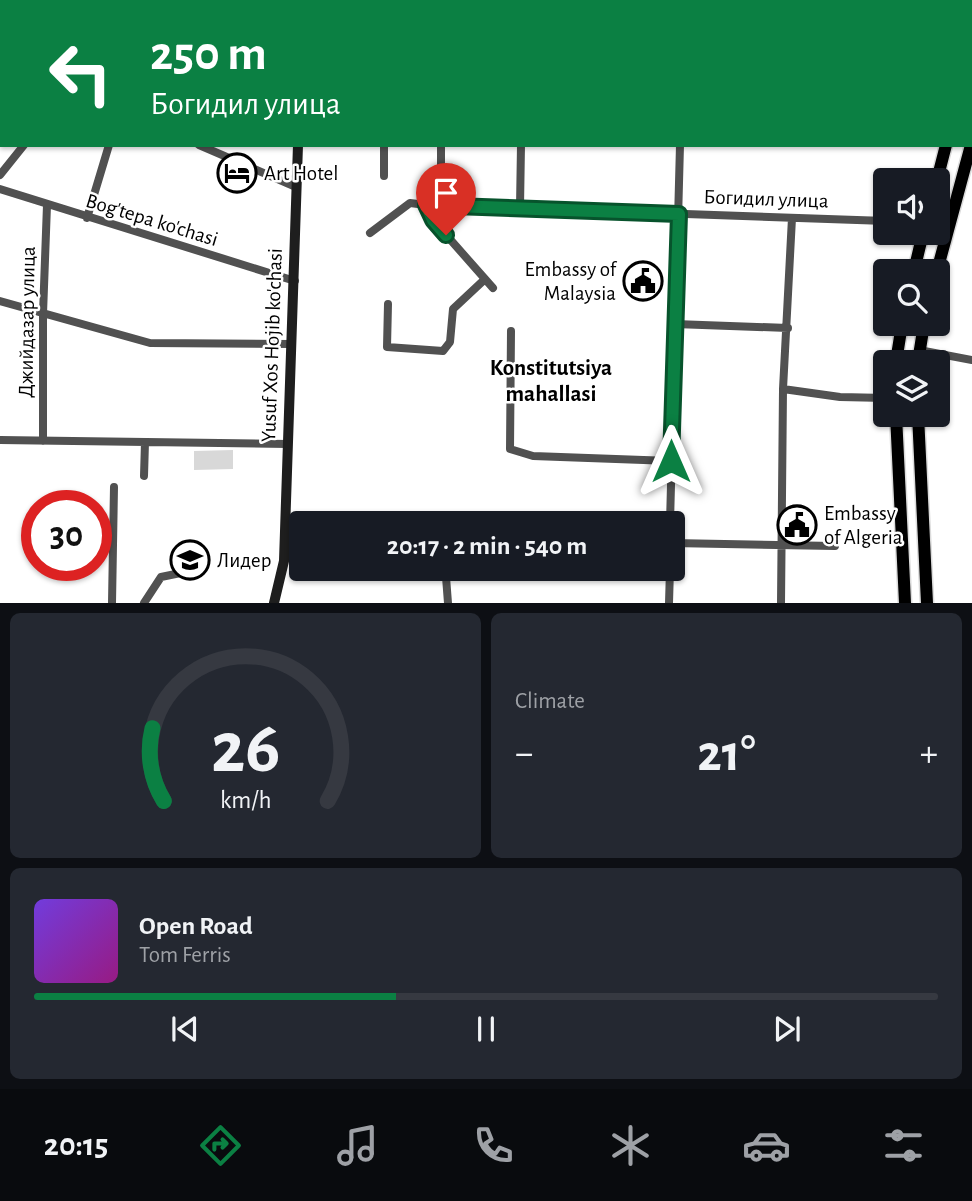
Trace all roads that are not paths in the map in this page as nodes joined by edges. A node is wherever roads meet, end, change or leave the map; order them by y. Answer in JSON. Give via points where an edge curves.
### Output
{"nodes":[{"id":1,"x":22,"y":147,"type":"edge"},
{"id":2,"x":108,"y":147,"type":"edge"},
{"id":3,"x":204,"y":147,"type":"edge"},
{"id":4,"x":298,"y":147,"type":"edge"},
{"id":5,"x":384,"y":147,"type":"edge"},
{"id":6,"x":441,"y":147,"type":"edge"},
{"id":7,"x":521,"y":147,"type":"edge"},
{"id":8,"x":680,"y":147,"type":"edge"},
{"id":9,"x":945,"y":147,"type":"edge"},
{"id":10,"x":970,"y":147,"type":"edge"},
{"id":11,"x":940,"y":168,"type":"edge"},
{"id":12,"x":0,"y":174,"type":"edge"},
{"id":13,"x":441,"y":175,"type":"dead end"},
{"id":14,"x":384,"y":176,"type":"dead end"},
{"id":15,"x":296,"y":187,"type":"junction"},
{"id":16,"x":0,"y":189,"type":"edge"},
{"id":17,"x":47,"y":205,"type":"junction"},
{"id":18,"x":426,"y":205,"type":"junction"},
{"id":19,"x":520,"y":207,"type":"junction"},
{"id":20,"x":679,"y":214,"type":"junction"},
{"id":21,"x":87,"y":218,"type":"junction"},
{"id":22,"x":792,"y":218,"type":"junction"},
{"id":23,"x":873,"y":221,"type":"edge"},
{"id":24,"x":370,"y":233,"type":"dead end"},
{"id":25,"x":940,"y":259,"type":"edge"},
{"id":26,"x":484,"y":280,"type":"junction"},
{"id":27,"x":295,"y":281,"type":"junction"},
{"id":28,"x":492,"y":288,"type":"dead end"},
{"id":29,"x":0,"y":301,"type":"edge"},
{"id":30,"x":388,"y":304,"type":"dead end"},
{"id":31,"x":43,"y":314,"type":"junction"},
{"id":32,"x":675,"y":324,"type":"junction"},
{"id":33,"x":788,"y":328,"type":"junction"},
{"id":34,"x":511,"y":331,"type":"dead end"},
{"id":35,"x":291,"y":344,"type":"junction"},
{"id":36,"x":950,"y":358,"type":"edge"},
{"id":37,"x":972,"y":360,"type":"edge"},
{"id":38,"x":783,"y":389,"type":"junction"},
{"id":39,"x":873,"y":398,"type":"edge"},
{"id":40,"x":897,"y":427,"type":"edge"},
{"id":41,"x":919,"y":427,"type":"edge"},
{"id":42,"x":0,"y":440,"type":"edge"},
{"id":43,"x":43,"y":440,"type":"junction"},
{"id":44,"x":145,"y":442,"type":"junction"},
{"id":45,"x":288,"y":444,"type":"junction"},
{"id":46,"x":671,"y":461,"type":"junction"},
{"id":47,"x":144,"y":476,"type":"dead end"},
{"id":48,"x":114,"y":487,"type":"dead end"},
{"id":49,"x":670,"y":511,"type":"edge"},
{"id":50,"x":685,"y":543,"type":"edge"},
{"id":51,"x":198,"y":546,"type":"dead end"},
{"id":52,"x":284,"y":546,"type":"junction"},
{"id":53,"x":835,"y":546,"type":"dead end"},
{"id":54,"x":783,"y":547,"type":"junction"},
{"id":55,"x":446,"y":581,"type":"edge"},
{"id":56,"x":670,"y":581,"type":"edge"},
{"id":57,"x":112,"y":603,"type":"edge"},
{"id":58,"x":144,"y":603,"type":"edge"},
{"id":59,"x":267,"y":603,"type":"edge"},
{"id":60,"x":274,"y":603,"type":"edge"},
{"id":61,"x":448,"y":603,"type":"edge"},
{"id":62,"x":669,"y":603,"type":"edge"},
{"id":63,"x":781,"y":603,"type":"edge"},
{"id":64,"x":905,"y":603,"type":"edge"},
{"id":65,"x":927,"y":603,"type":"edge"}],
"edges":[{"from":1,"to":12,"type":"street"},
{"from":2,"to":21,"type":"street"},
{"from":3,"to":15,"type":"street"},
{"from":4,"to":15,"type":"main road","name":"Yusuf Xos Hojib ko'chasi"},
{"from":5,"to":14,"type":"street"},
{"from":6,"to":13,"type":"street"},
{"from":7,"to":19,"type":"street"},
{"from":8,"to":20,"type":"street"},
{"from":9,"to":11,"type":"main road"},
{"from":10,"to":25,"type":"main road"},
{"from":15,"to":27,"type":"main road","name":"Yusuf Xos Hojib ko'chasi"},
{"from":16,"to":17,"type":"street","name":"Bog'tepa ko'chasi"},
{"from":17,"to":21,"type":"street","name":"Bog'tepa ko'chasi"},
{"from":17,"to":31,"type":"street","name":"Джийдазар улица"},
{"from":18,"to":19,"type":"street","name":"Богидил улица"},
{"from":18,"to":24,"type":"street","name":"Богидил улица","via":[[410,203]]},
{"from":18,"to":26,"type":"street","via":[[433,220]]},
{"from":19,"to":20,"type":"street","name":"Богидил улица"},
{"from":20,"to":22,"type":"street","name":"Богидил улица"},
{"from":20,"to":32,"type":"street"},
{"from":21,"to":27,"type":"street","name":"Bog'tepa ko'chasi"},
{"from":22,"to":23,"type":"street","name":"Богидил улица"},
{"from":22,"to":33,"type":"street"},
{"from":26,"to":28,"type":"street"},
{"from":26,"to":30,"type":"street","via":[[453,309],[450,342],[443,351],[387,347]]},
{"from":27,"to":35,"type":"main road","name":"Yusuf Xos Hojib ko'chasi"},
{"from":29,"to":31,"type":"street"},
{"from":31,"to":35,"type":"street","via":[[150,343]]},
{"from":31,"to":43,"type":"street","name":"Джийдазар улица"},
{"from":32,"to":33,"type":"street"},
{"from":32,"to":46,"type":"street"},
{"from":33,"to":38,"type":"street"},
{"from":34,"to":46,"type":"street","via":[[510,449],[533,456]]},
{"from":35,"to":45,"type":"main road","name":"Yusuf Xos Hojib ko'chasi"},
{"from":36,"to":37,"type":"street"},
{"from":38,"to":39,"type":"street"},
{"from":38,"to":54,"type":"street"},
{"from":40,"to":64,"type":"main road"},
{"from":41,"to":65,"type":"main road"},
{"from":42,"to":43,"type":"street"},
{"from":43,"to":44,"type":"street"},
{"from":44,"to":45,"type":"street"},
{"from":44,"to":47,"type":"street"},
{"from":45,"to":52,"type":"main road","name":"Yusuf Xos Hojib ko'chasi"},
{"from":46,"to":49,"type":"street"},
{"from":48,"to":57,"type":"street"},
{"from":50,"to":54,"type":"street"},
{"from":51,"to":58,"type":"street","via":[[195,570],[161,577]]},
{"from":52,"to":59,"type":"main road","name":"Yusuf Xos Hojib ko'chasi"},
{"from":52,"to":60,"type":"main road","name":"Yusuf Xos Hojib ko'chasi","via":[[283,576]]},
{"from":53,"to":54,"type":"street"},
{"from":54,"to":63,"type":"street"},
{"from":55,"to":61,"type":"street"},
{"from":56,"to":62,"type":"street"}]}
